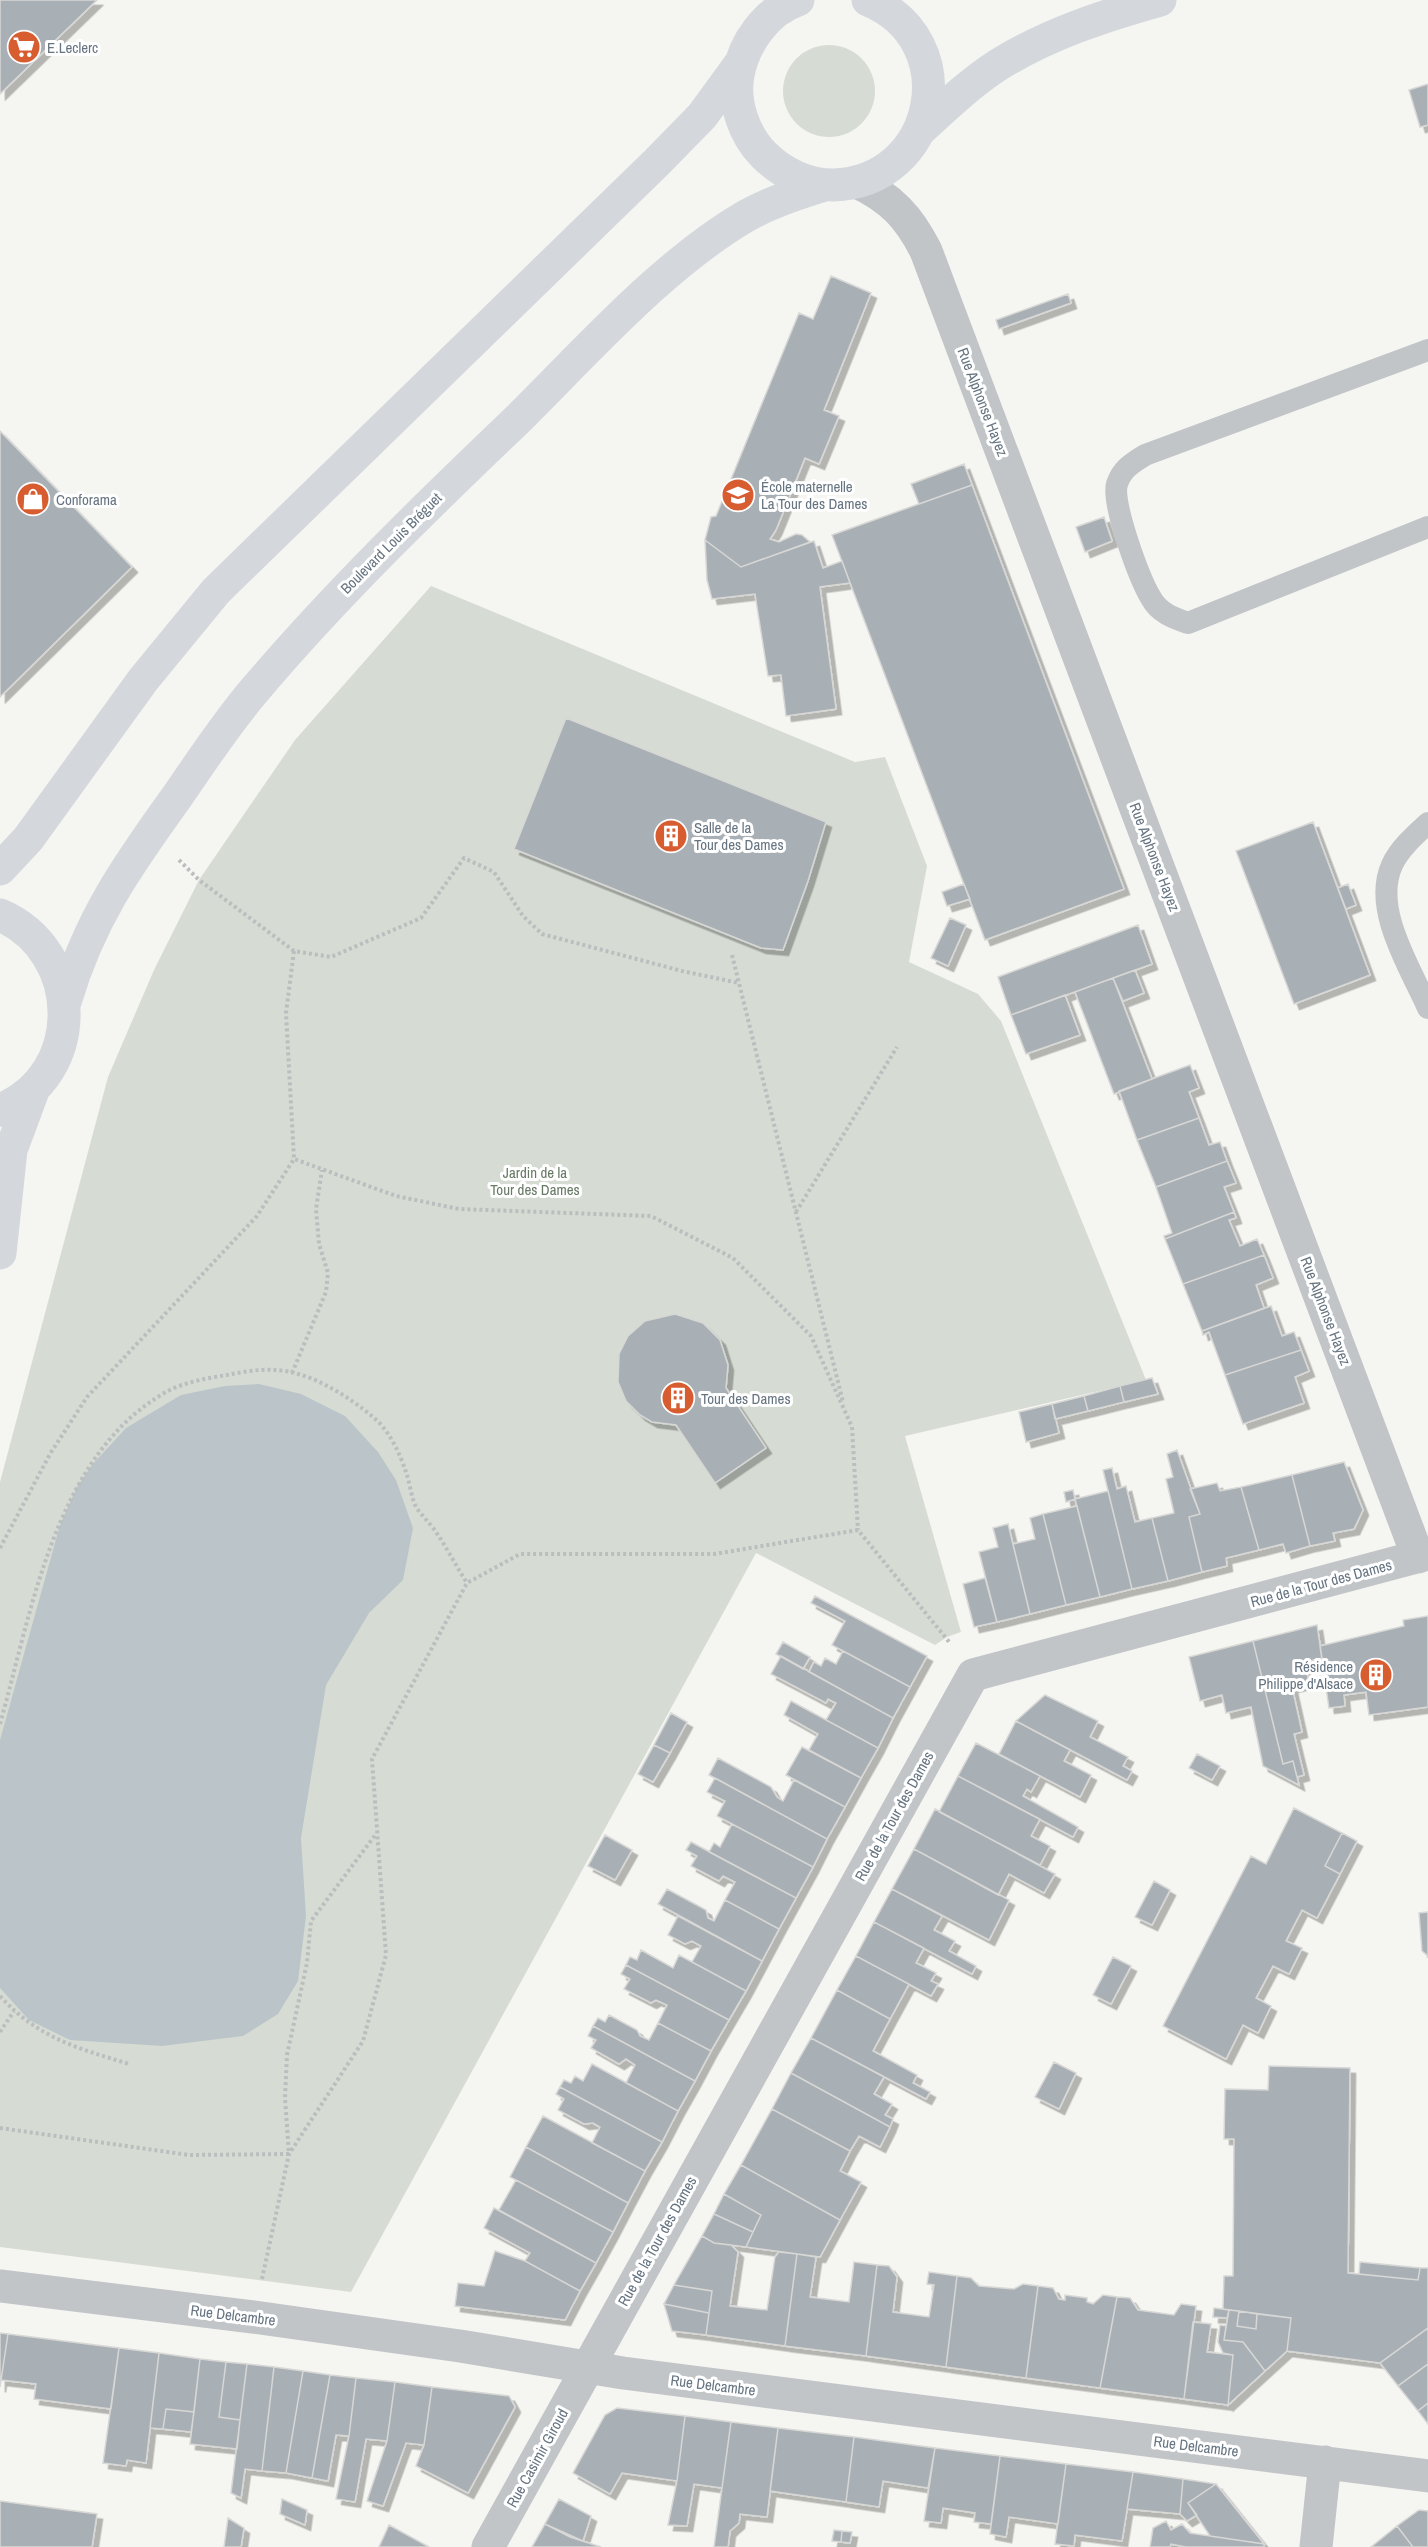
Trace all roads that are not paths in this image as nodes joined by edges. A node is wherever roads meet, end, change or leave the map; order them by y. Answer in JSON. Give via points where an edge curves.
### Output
{"nodes":[{"id":1,"x":1160,"y":0,"type":"edge"},
{"id":2,"x":881,"y":1,"type":"edge"},
{"id":3,"x":788,"y":3,"type":"edge"},
{"id":4,"x":740,"y":64,"type":"junction"},
{"id":5,"x":920,"y":130,"type":"junction"},
{"id":6,"x":841,"y":184,"type":"junction"},
{"id":7,"x":1428,"y":350,"type":"edge"},
{"id":8,"x":1428,"y":526,"type":"edge"},
{"id":9,"x":1428,"y":823,"type":"edge"},
{"id":10,"x":0,"y":869,"type":"edge"},
{"id":11,"x":0,"y":915,"type":"edge"},
{"id":12,"x":65,"y":1002,"type":"junction"},
{"id":13,"x":1428,"y":1008,"type":"edge"},
{"id":14,"x":34,"y":1088,"type":"junction"},
{"id":15,"x":0,"y":1110,"type":"edge"},
{"id":16,"x":0,"y":1253,"type":"edge"},
{"id":17,"x":1423,"y":1556,"type":"edge"},
{"id":18,"x":0,"y":2286,"type":"edge"},
{"id":19,"x":586,"y":2368,"type":"junction"},
{"id":20,"x":1325,"y":2462,"type":"junction"},
{"id":21,"x":1428,"y":2475,"type":"edge"},
{"id":22,"x":488,"y":2547,"type":"edge"},
{"id":23,"x":1316,"y":2547,"type":"edge"}],
"edges":[{"from":1,"to":5,"type":"main road","name":"Boulevard Louis Bréguet","via":[[1072,28],[1023,51],[971,84]]},
{"from":2,"to":5,"type":"main road","via":[[911,33],[924,59],[929,88]]},
{"from":3,"to":4,"type":"main road","via":[[760,27]]},
{"from":4,"to":6,"type":"main road","via":[[739,110],[759,151],[782,170],[810,182]]},
{"from":4,"to":10,"type":"main road","via":[[702,116],[657,162],[216,591],[143,680],[28,839]]},
{"from":5,"to":6,"type":"main road","name":"Boulevard Louis Bréguet","via":[[894,163],[870,178]]},
{"from":6,"to":12,"type":"main road","name":"Boulevard Louis Bréguet","via":[[791,195],[747,216],[701,247],[635,305],[365,567],[252,693],[151,833],[92,926]]},
{"from":6,"to":17,"type":"street","name":"Rue Alphonse Hayez","via":[[892,202],[915,229],[926,251]]},
{"from":7,"to":8,"type":"lane","via":[[1145,454],[1126,467],[1116,486],[1116,509],[1151,599],[1168,616],[1188,623]]},
{"from":9,"to":13,"type":"lane","via":[[1392,864],[1385,893],[1393,926]]},
{"from":11,"to":12,"type":"main road","via":[[25,929],[48,954]]},
{"from":12,"to":14,"type":"main road","via":[[59,1048]]},
{"from":14,"to":15,"type":"main road"},
{"from":14,"to":16,"type":"main road","via":[[11,1150]]},
{"from":17,"to":19,"type":"street","name":"Rue de la Tour des Dames","via":[[973,1675]]},
{"from":18,"to":19,"type":"street","name":"Rue Delcambre","via":[[253,2317]]},
{"from":19,"to":20,"type":"street","name":"Rue Delcambre"},
{"from":19,"to":22,"type":"street","name":"Rue Casimir Giroud"},
{"from":20,"to":21,"type":"street","name":"Rue Delcambre"},
{"from":20,"to":23,"type":"street"}]}
